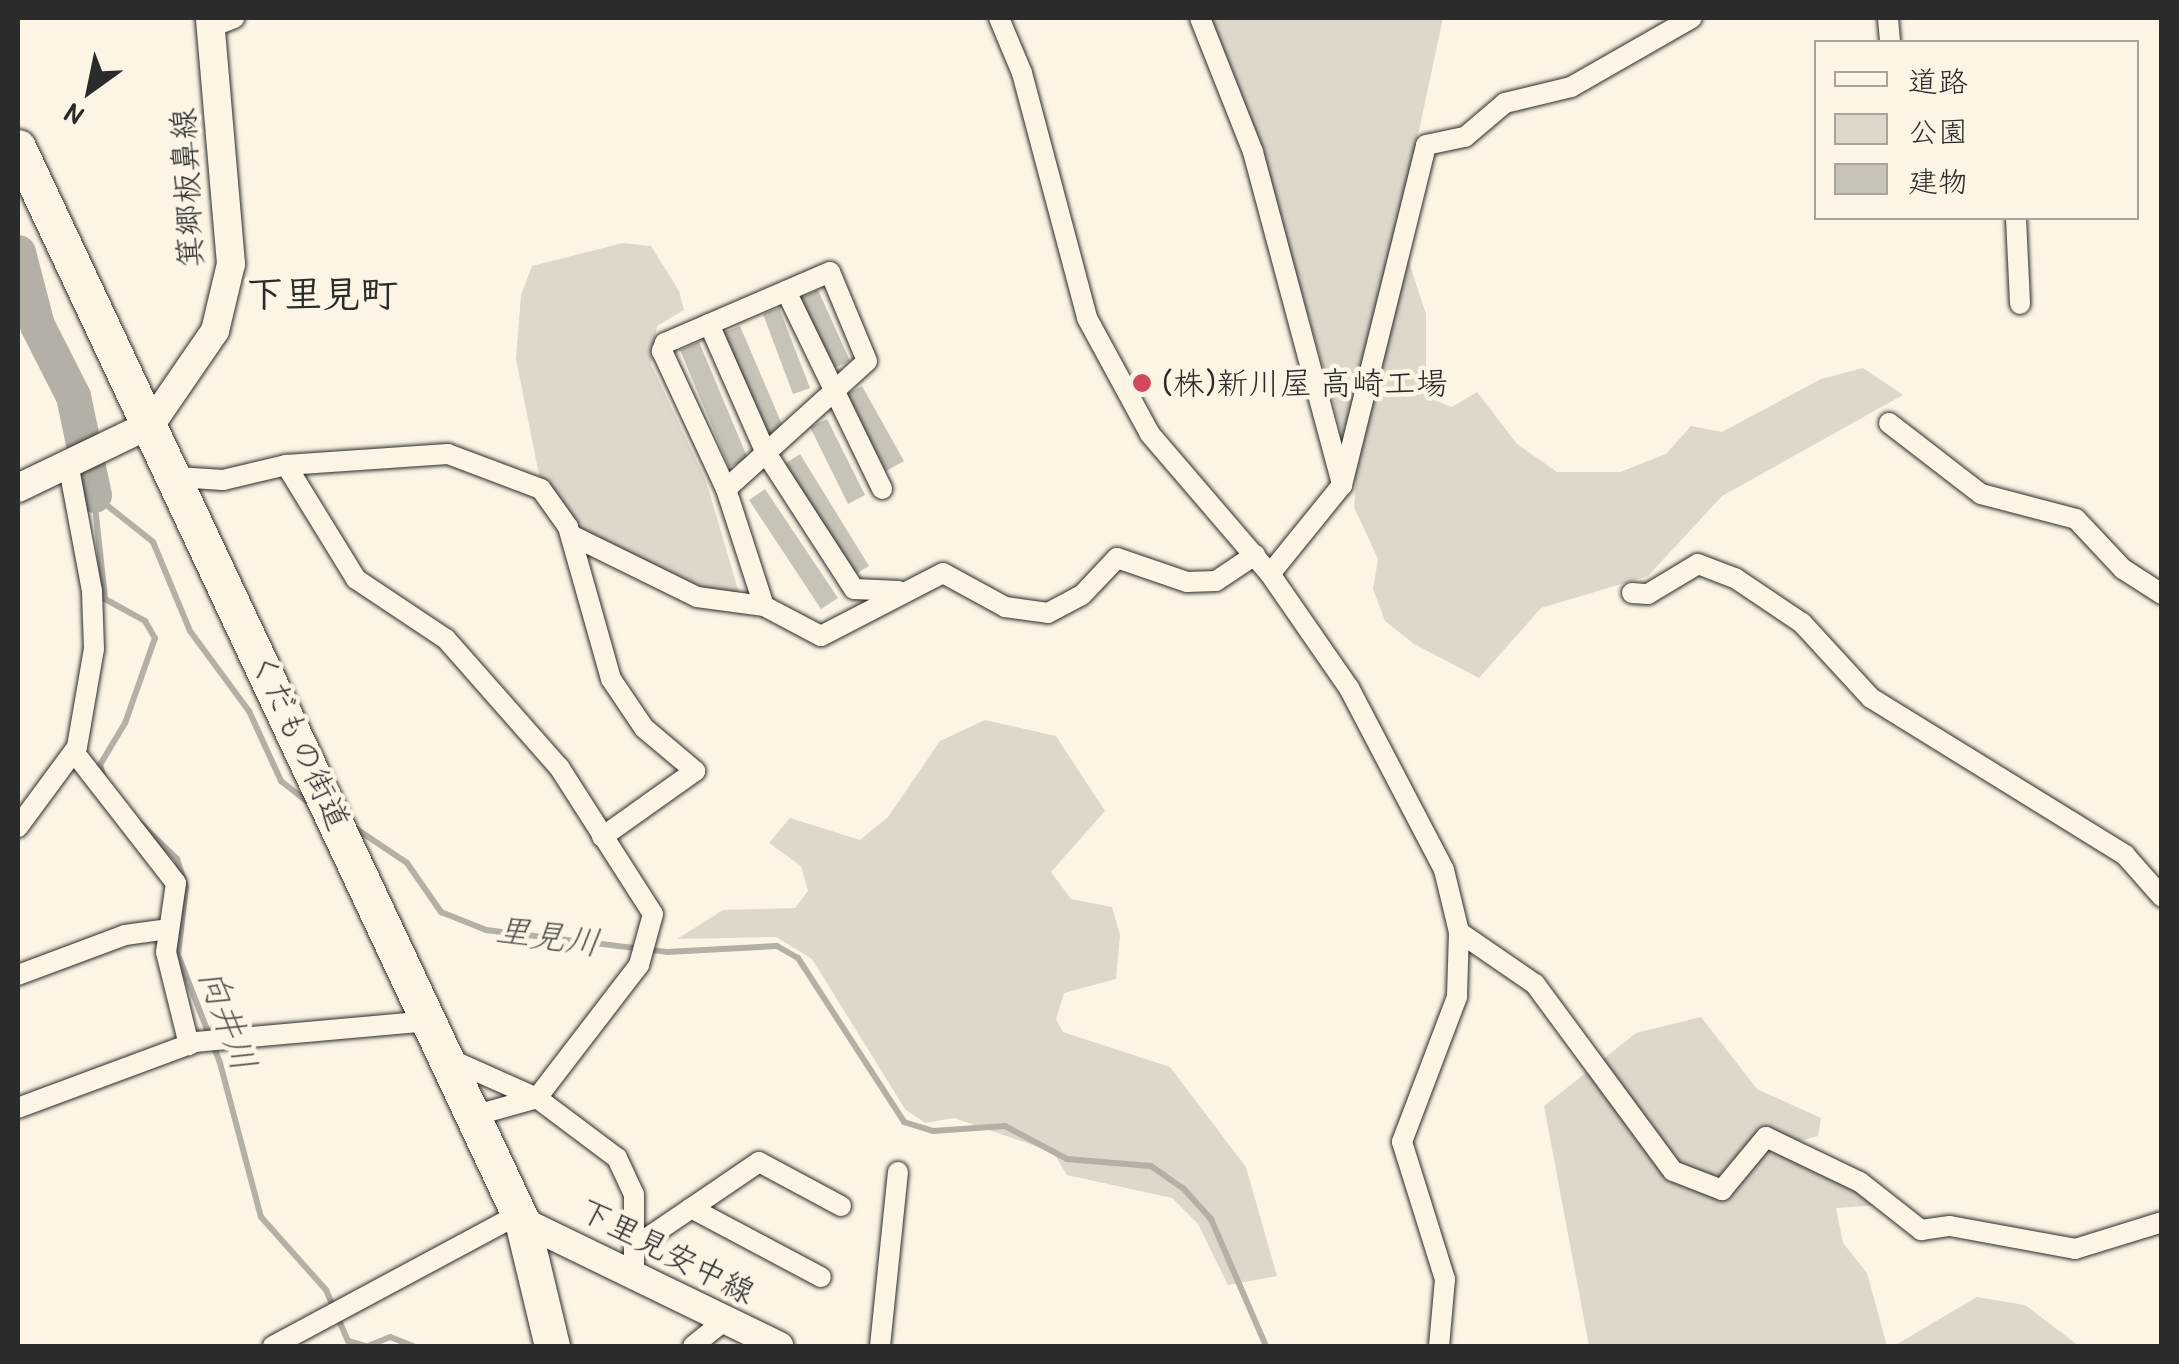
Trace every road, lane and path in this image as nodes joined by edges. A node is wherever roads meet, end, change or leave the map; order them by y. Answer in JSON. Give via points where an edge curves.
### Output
{"nodes":[{"id":1,"x":999,"y":18,"type":"edge"},
{"id":2,"x":1200,"y":18,"type":"edge"},
{"id":3,"x":1692,"y":18,"type":"edge"},
{"id":4,"x":218,"y":21,"type":"edge"},
{"id":5,"x":18,"y":146,"type":"edge"},
{"id":6,"x":2016,"y":220,"type":"edge"},
{"id":7,"x":786,"y":291,"type":"junction"},
{"id":8,"x":2020,"y":304,"type":"dead end"},
{"id":9,"x":709,"y":324,"type":"junction"},
{"id":10,"x":832,"y":392,"type":"junction"},
{"id":11,"x":1888,"y":422,"type":"dead end"},
{"id":12,"x":150,"y":424,"type":"junction"},
{"id":13,"x":766,"y":453,"type":"junction"},
{"id":14,"x":81,"y":462,"type":"junction"},
{"id":15,"x":286,"y":465,"type":"junction"},
{"id":16,"x":177,"y":477,"type":"junction"},
{"id":17,"x":1342,"y":485,"type":"junction"},
{"id":18,"x":18,"y":488,"type":"edge"},
{"id":19,"x":726,"y":489,"type":"junction"},
{"id":20,"x":882,"y":489,"type":"dead end"},
{"id":21,"x":571,"y":535,"type":"junction"},
{"id":22,"x":1254,"y":555,"type":"junction"},
{"id":23,"x":1270,"y":574,"type":"junction"},
{"id":24,"x":900,"y":591,"type":"junction"},
{"id":25,"x":1632,"y":593,"type":"dead end"},
{"id":26,"x":2162,"y":594,"type":"edge"},
{"id":27,"x":764,"y":606,"type":"junction"},
{"id":28,"x":74,"y":752,"type":"junction"},
{"id":29,"x":18,"y":828,"type":"edge"},
{"id":30,"x":602,"y":837,"type":"junction"},
{"id":31,"x":2162,"y":897,"type":"edge"},
{"id":32,"x":168,"y":929,"type":"junction"},
{"id":33,"x":1459,"y":932,"type":"junction"},
{"id":34,"x":18,"y":975,"type":"edge"},
{"id":35,"x":430,"y":1021,"type":"junction"},
{"id":36,"x":189,"y":1044,"type":"junction"},
{"id":37,"x":446,"y":1058,"type":"junction"},
{"id":38,"x":538,"y":1098,"type":"junction"},
{"id":39,"x":18,"y":1108,"type":"edge"},
{"id":40,"x":473,"y":1116,"type":"junction"},
{"id":41,"x":898,"y":1172,"type":"dead end"},
{"id":42,"x":841,"y":1206,"type":"dead end"},
{"id":43,"x":691,"y":1208,"type":"junction"},
{"id":44,"x":522,"y":1220,"type":"junction"},
{"id":45,"x":2162,"y":1222,"type":"edge"},
{"id":46,"x":634,"y":1260,"type":"junction"},
{"id":47,"x":821,"y":1277,"type":"dead end"},
{"id":48,"x":724,"y":1321,"type":"junction"},
{"id":49,"x":273,"y":1346,"type":"edge"},
{"id":50,"x":552,"y":1346,"type":"edge"},
{"id":51,"x":694,"y":1346,"type":"edge"},
{"id":52,"x":779,"y":1346,"type":"edge"},
{"id":53,"x":880,"y":1346,"type":"edge"},
{"id":54,"x":1438,"y":1346,"type":"edge"}],
"edges":[{"from":1,"to":22,"type":"street","via":[[1022,73],[1086,318],[1150,434]]},
{"from":2,"to":17,"type":"street","via":[[1252,152]]},
{"from":3,"to":17,"type":"street","via":[[1572,86],[1505,103],[1465,138],[1426,145]]},
{"from":4,"to":12,"type":"main road","name":"箕郷板鼻線","via":[[228,278],[216,331]]},
{"from":5,"to":12,"type":"highway","name":"くだもの街道"},
{"from":6,"to":8,"type":"street"},
{"from":7,"to":9,"type":"street"},
{"from":7,"to":10,"type":"street"},
{"from":7,"to":10,"type":"street","via":[[830,272],[867,360]]},
{"from":9,"to":13,"type":"street"},
{"from":9,"to":19,"type":"street","via":[[662,351]]},
{"from":10,"to":13,"type":"street"},
{"from":10,"to":20,"type":"street"},
{"from":11,"to":26,"type":"street","via":[[1982,494],[2076,519],[2123,569]]},
{"from":12,"to":14,"type":"main road","name":"箕郷板鼻線"},
{"from":12,"to":16,"type":"highway","name":"くだもの街道"},
{"from":13,"to":19,"type":"street"},
{"from":13,"to":24,"type":"street","via":[[854,589]]},
{"from":14,"to":18,"type":"main road","name":"箕郷板鼻線"},
{"from":14,"to":28,"type":"street","via":[[94,649]]},
{"from":15,"to":16,"type":"street","via":[[223,480]]},
{"from":15,"to":21,"type":"street","via":[[448,454],[540,489]]},
{"from":15,"to":30,"type":"street","via":[[356,578],[446,638],[558,767]]},
{"from":16,"to":35,"type":"highway","name":"くだもの街道"},
{"from":17,"to":23,"type":"street"},
{"from":19,"to":27,"type":"street"},
{"from":21,"to":27,"type":"street","via":[[697,597]]},
{"from":21,"to":30,"type":"street","via":[[611,679],[644,728],[695,771]]},
{"from":22,"to":23,"type":"street"},
{"from":22,"to":24,"type":"street","via":[[1216,581],[1187,582],[1118,558],[1082,595],[1048,613],[1005,607],[943,573]]},
{"from":23,"to":33,"type":"street","via":[[1396,766],[1444,870]]},
{"from":24,"to":27,"type":"street","via":[[822,636]]},
{"from":25,"to":31,"type":"street","via":[[1648,594],[1698,564],[1735,578],[1802,624],[1871,698],[2125,855]]},
{"from":28,"to":29,"type":"street"},
{"from":28,"to":32,"type":"street","via":[[112,812],[166,864],[176,898]]},
{"from":30,"to":38,"type":"street","via":[[649,901],[650,931],[639,965]]},
{"from":32,"to":34,"type":"street","via":[[125,935]]},
{"from":32,"to":36,"type":"street","via":[[166,952]]},
{"from":33,"to":45,"type":"street","via":[[1535,984],[1673,1171],[1722,1190],[1766,1137],[1834,1167],[1921,1230],[1950,1226],[2075,1249]]},
{"from":33,"to":54,"type":"street","via":[[1452,1025],[1402,1142],[1445,1279]]},
{"from":35,"to":36,"type":"street"},
{"from":35,"to":37,"type":"highway","name":"くだもの街道"},
{"from":36,"to":39,"type":"street"},
{"from":37,"to":38,"type":"street"},
{"from":37,"to":40,"type":"highway","name":"くだもの街道"},
{"from":38,"to":40,"type":"street"},
{"from":38,"to":46,"type":"street","via":[[617,1158],[634,1194]]},
{"from":40,"to":44,"type":"highway","name":"くだもの街道"},
{"from":41,"to":53,"type":"street"},
{"from":42,"to":43,"type":"street","via":[[759,1162]]},
{"from":43,"to":46,"type":"street"},
{"from":43,"to":47,"type":"street"},
{"from":44,"to":46,"type":"main road","name":"下里見安中線"},
{"from":44,"to":49,"type":"street","via":[[510,1218]]},
{"from":44,"to":50,"type":"highway","name":"くだもの街道"},
{"from":46,"to":48,"type":"main road","name":"下里見安中線"},
{"from":48,"to":51,"type":"street"},
{"from":48,"to":52,"type":"main road","name":"下里見安中線"}]}
